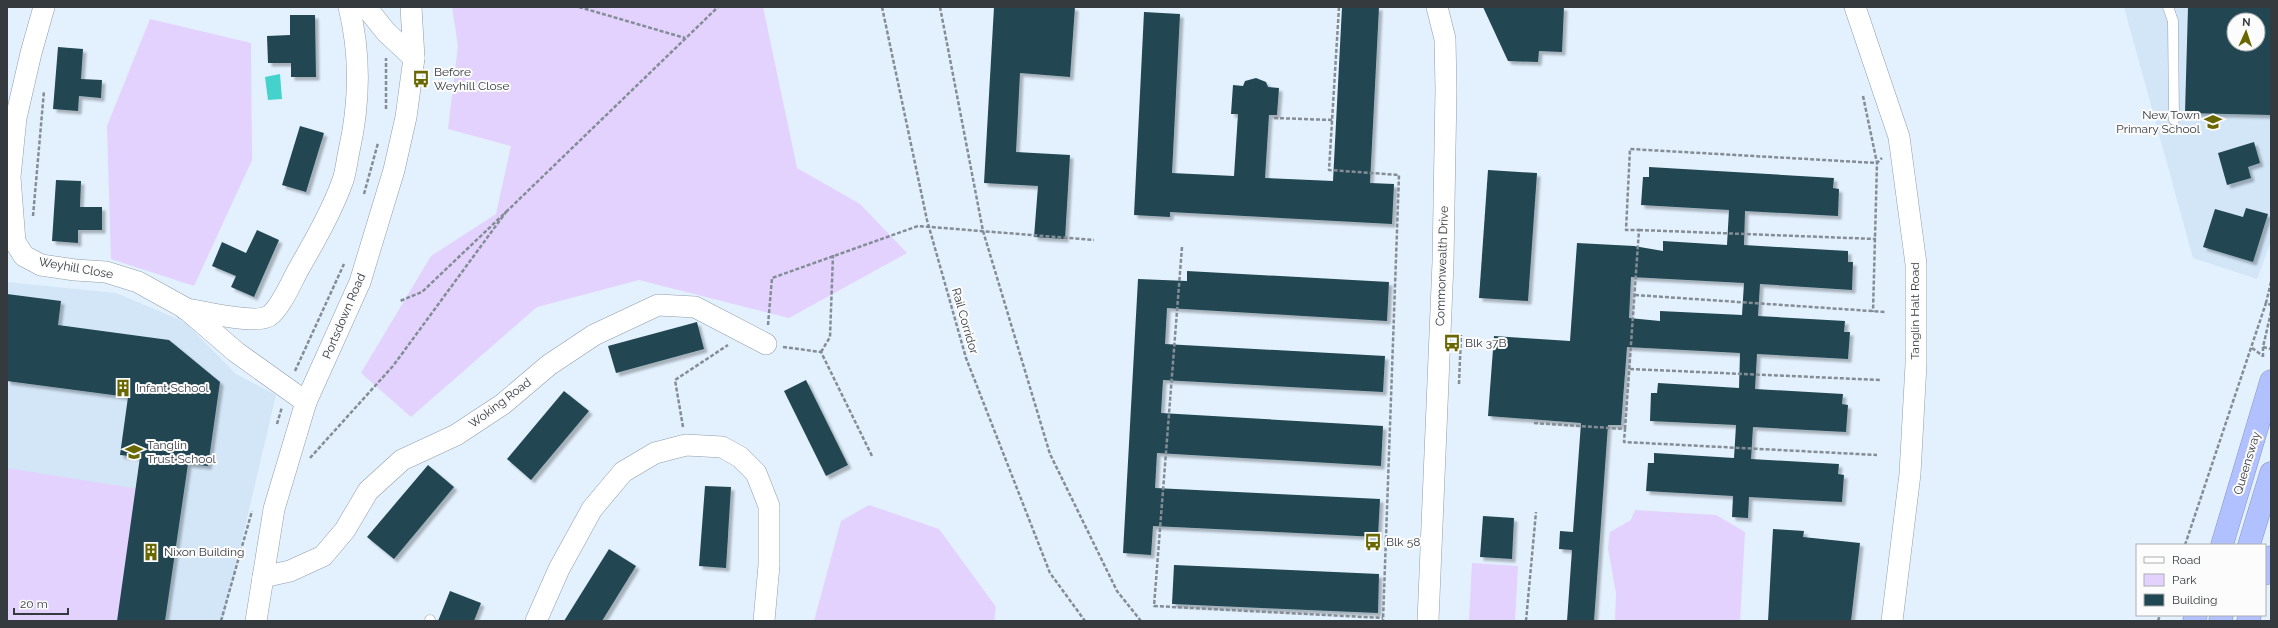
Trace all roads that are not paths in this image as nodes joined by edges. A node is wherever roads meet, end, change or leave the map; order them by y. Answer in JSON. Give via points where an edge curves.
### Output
{"nodes":[{"id":1,"x":44,"y":7,"type":"edge"},
{"id":2,"x":349,"y":7,"type":"edge"},
{"id":3,"x":366,"y":7,"type":"edge"},
{"id":4,"x":411,"y":7,"type":"edge"},
{"id":5,"x":1436,"y":7,"type":"edge"},
{"id":6,"x":1855,"y":7,"type":"edge"},
{"id":7,"x":2168,"y":7,"type":"edge"},
{"id":8,"x":414,"y":58,"type":"junction"},
{"id":9,"x":2174,"y":120,"type":"dead end"},
{"id":10,"x":185,"y":308,"type":"junction"},
{"id":11,"x":766,"y":344,"type":"road end"},
{"id":12,"x":2271,"y":381,"type":"edge"},
{"id":13,"x":306,"y":402,"type":"junction"},
{"id":14,"x":2271,"y":473,"type":"edge"},
{"id":15,"x":2222,"y":544,"type":"edge"},
{"id":16,"x":2249,"y":544,"type":"edge"},
{"id":17,"x":2271,"y":557,"type":"edge"},
{"id":18,"x":2266,"y":571,"type":"edge"},
{"id":19,"x":263,"y":576,"type":"junction"},
{"id":20,"x":256,"y":621,"type":"edge"},
{"id":21,"x":536,"y":621,"type":"edge"},
{"id":22,"x":764,"y":621,"type":"edge"},
{"id":23,"x":1428,"y":621,"type":"edge"},
{"id":24,"x":1892,"y":621,"type":"edge"}],
"edges":[{"from":1,"to":10,"type":"street","name":"Weyhill Close","via":[[16,118],[10,177],[15,242],[24,256],[41,264],[106,272],[138,282]]},
{"from":2,"to":10,"type":"street","name":"Weyhill Close","via":[[357,45],[359,88],[356,120],[343,180],[314,242],[282,299],[269,316],[244,318]]},
{"from":3,"to":8,"type":"street","via":[[386,32]]},
{"from":4,"to":8,"type":"street","name":"Portsdown Road"},
{"from":5,"to":23,"type":"street","name":"Commonwealth Drive","via":[[1445,39],[1446,90],[1443,262]]},
{"from":6,"to":24,"type":"street","name":"Tanglin Halt Road","via":[[1899,137],[1916,264],[1916,364],[1910,474]]},
{"from":7,"to":9,"type":"lane","via":[[2174,20]]},
{"from":8,"to":13,"type":"street","name":"Portsdown Road","via":[[404,124],[380,220],[360,282]]},
{"from":10,"to":13,"type":"street","name":"Weyhill Close","via":[[236,352]]},
{"from":11,"to":19,"type":"street","name":"Woking Road","via":[[695,307],[658,305],[594,335],[549,365],[503,404],[456,435],[402,460],[368,491],[345,530],[323,556],[290,571]]},
{"from":12,"to":15,"type":"highway","name":"Queensway"},
{"from":13,"to":19,"type":"street","name":"Portsdown Road","via":[[274,510]]},
{"from":14,"to":16,"type":"highway"},
{"from":17,"to":18,"type":"highway"},
{"from":19,"to":20,"type":"street","name":"Portsdown Road"},
{"from":21,"to":22,"type":"street","via":[[559,568],[592,509],[623,472],[655,453],[686,445],[722,447],[740,457],[756,473],[769,506],[769,566]]}]}
